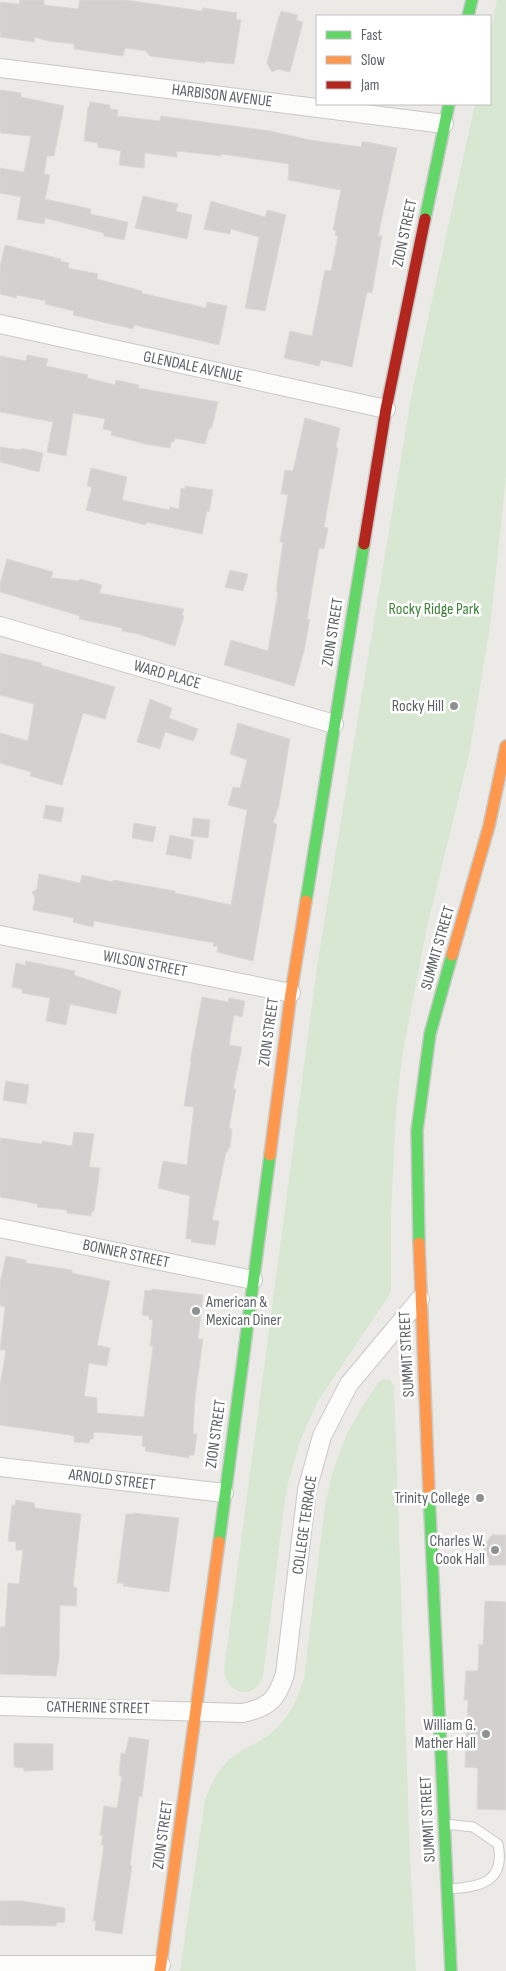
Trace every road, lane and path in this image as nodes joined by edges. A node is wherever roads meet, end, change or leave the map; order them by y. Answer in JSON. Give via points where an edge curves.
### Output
{"nodes":[{"id":1,"x":472,"y":0,"type":"edge"},
{"id":2,"x":468,"y":15,"type":"edge"},
{"id":3,"x":0,"y":68,"type":"edge"},
{"id":4,"x":449,"y":105,"type":"edge"},
{"id":5,"x":444,"y":124,"type":"junction"},
{"id":6,"x":0,"y":324,"type":"edge"},
{"id":7,"x":386,"y":409,"type":"junction"},
{"id":8,"x":0,"y":626,"type":"edge"},
{"id":9,"x":334,"y":724,"type":"junction"},
{"id":10,"x":506,"y":746,"type":"edge"},
{"id":11,"x":0,"y":935,"type":"edge"},
{"id":12,"x":291,"y":993,"type":"junction"},
{"id":13,"x":0,"y":1228,"type":"edge"},
{"id":14,"x":253,"y":1280,"type":"junction"},
{"id":15,"x":420,"y":1299,"type":"junction"},
{"id":16,"x":0,"y":1467,"type":"edge"},
{"id":17,"x":224,"y":1493,"type":"junction"},
{"id":18,"x":0,"y":1706,"type":"edge"},
{"id":19,"x":195,"y":1712,"type":"junction"},
{"id":20,"x":444,"y":1824,"type":"junction"},
{"id":21,"x":447,"y":1890,"type":"junction"},
{"id":22,"x":0,"y":1965,"type":"edge"},
{"id":23,"x":160,"y":1968,"type":"edge"},
{"id":24,"x":452,"y":1971,"type":"edge"}],
"edges":[{"from":1,"to":2,"type":"main road"},
{"from":3,"to":5,"type":"street","name":"HARBISON AVENUE"},
{"from":4,"to":5,"type":"main road","name":"ZION STREET"},
{"from":5,"to":7,"type":"main road","name":"ZION STREET"},
{"from":6,"to":7,"type":"street","name":"GLENDALE AVENUE"},
{"from":7,"to":9,"type":"main road","name":"ZION STREET"},
{"from":8,"to":9,"type":"street","name":"WARD PLACE"},
{"from":9,"to":12,"type":"main road","name":"ZION STREET"},
{"from":10,"to":15,"type":"main road","name":"SUMMIT STREET","via":[[489,826],[430,1034],[418,1131]]},
{"from":11,"to":12,"type":"street","name":"WILSON STREET"},
{"from":12,"to":14,"type":"main road","name":"ZION STREET"},
{"from":13,"to":14,"type":"street","name":"BONNER STREET"},
{"from":14,"to":17,"type":"main road","name":"ZION STREET"},
{"from":15,"to":19,"type":"street","name":"COLLEGE TERRACE","via":[[349,1384],[322,1436],[307,1490],[291,1634],[285,1674],[278,1692],[257,1710],[243,1713]]},
{"from":15,"to":20,"type":"main road","name":"SUMMIT STREET"},
{"from":16,"to":17,"type":"street","name":"ARNOLD STREET"},
{"from":17,"to":19,"type":"main road","name":"ZION STREET"},
{"from":18,"to":19,"type":"street","name":"CATHERINE STREET"},
{"from":19,"to":23,"type":"main road","name":"ZION STREET"},
{"from":20,"to":21,"type":"main road","name":"SUMMIT STREET"},
{"from":20,"to":21,"type":"lane","via":[[473,1827],[498,1844],[501,1856],[498,1872],[489,1880],[471,1887]]},
{"from":21,"to":24,"type":"main road","name":"SUMMIT STREET"},
{"from":22,"to":23,"type":"street"}]}
